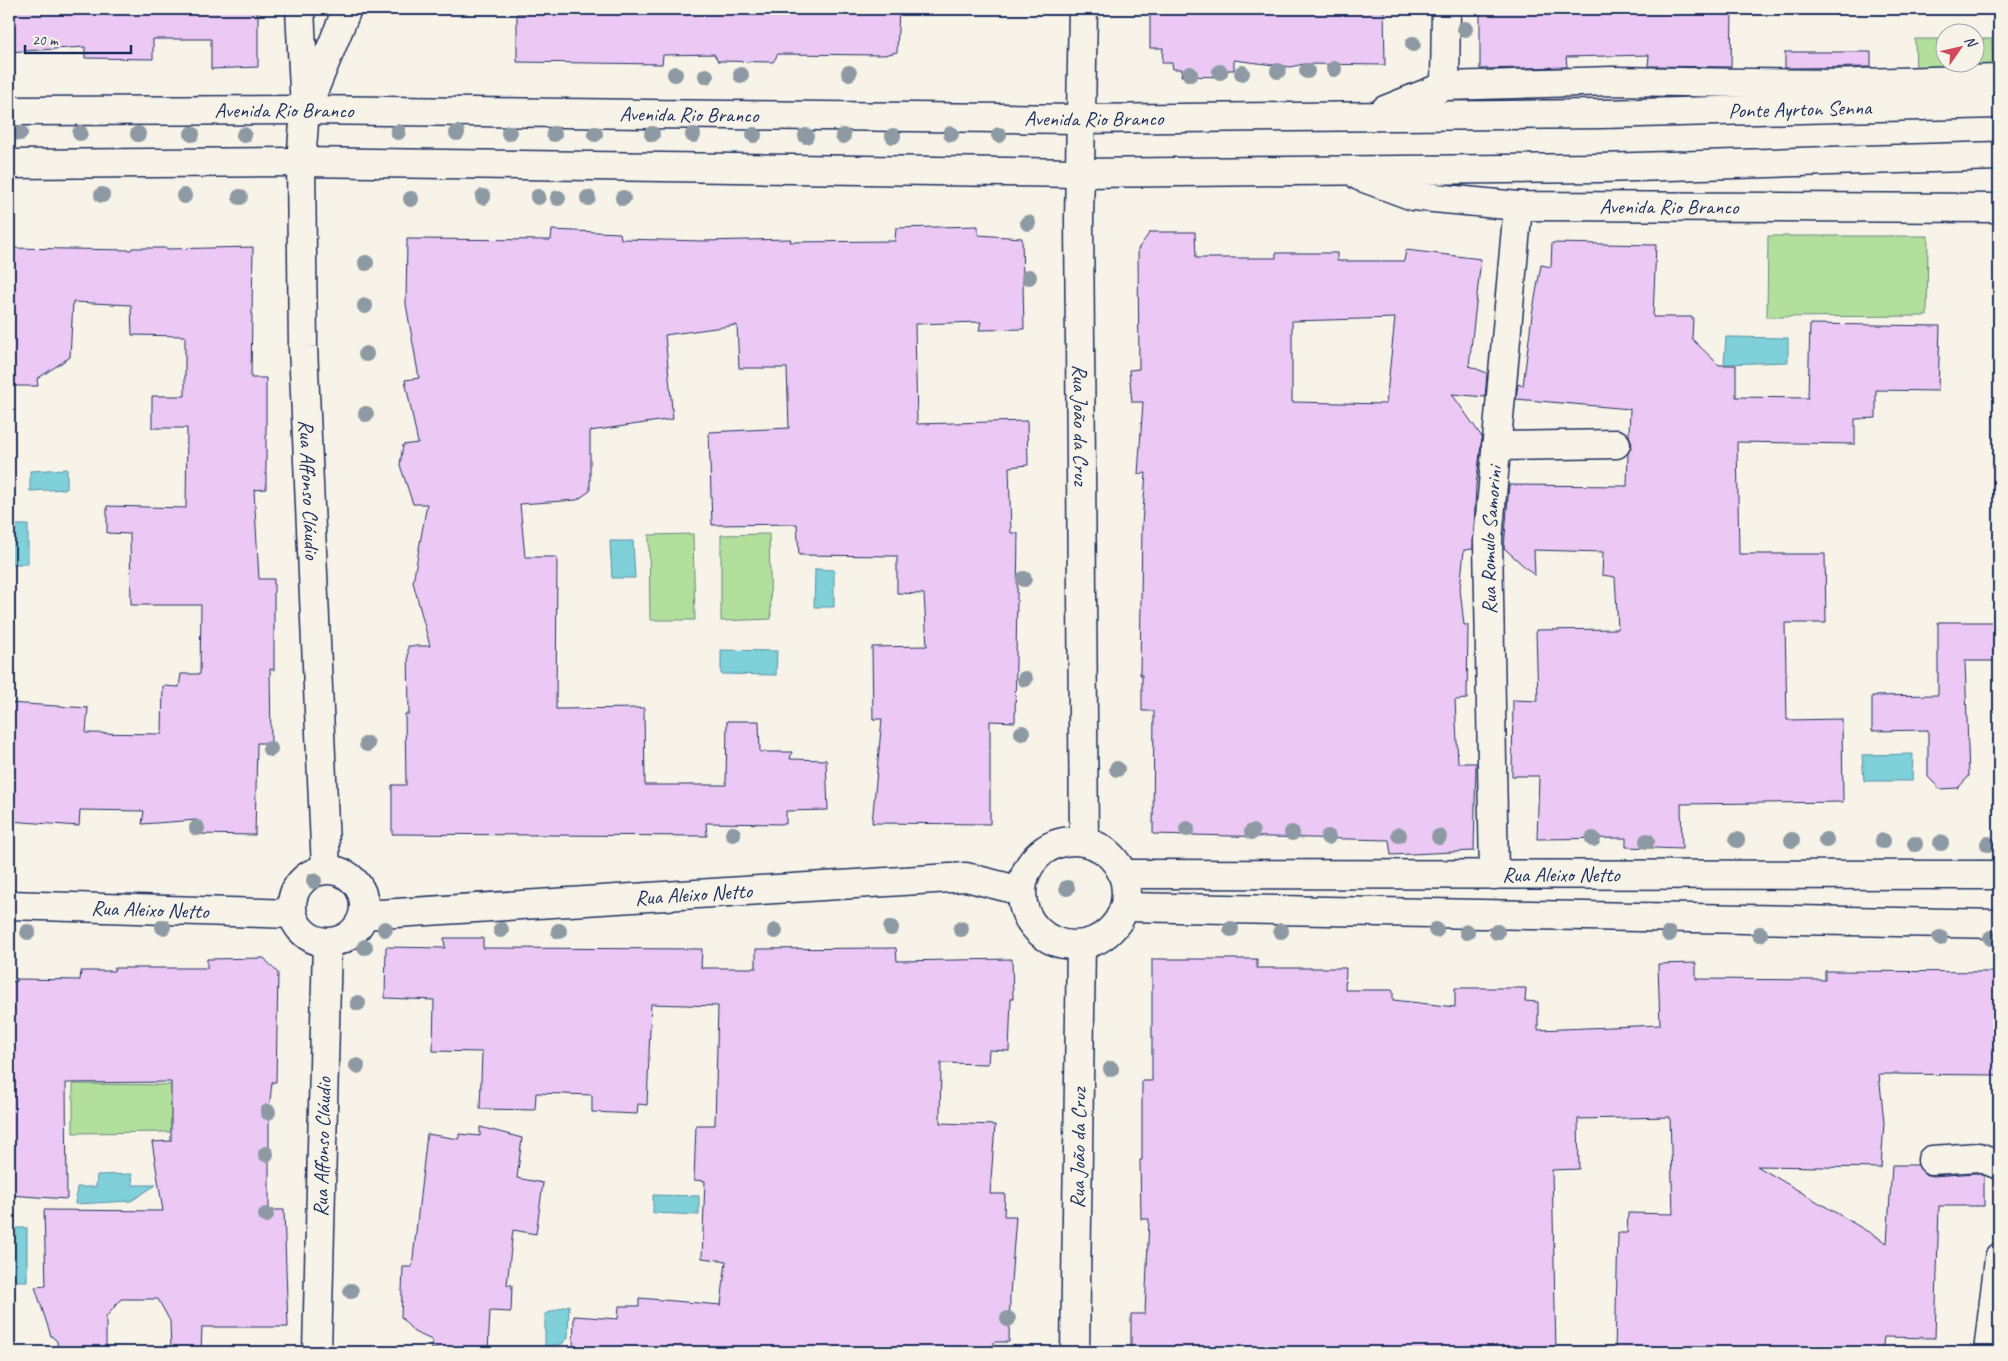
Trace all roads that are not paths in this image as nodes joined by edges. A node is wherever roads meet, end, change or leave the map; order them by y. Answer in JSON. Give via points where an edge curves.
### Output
{"nodes":[{"id":1,"x":300,"y":9,"type":"edge"},
{"id":2,"x":347,"y":9,"type":"edge"},
{"id":3,"x":1083,"y":9,"type":"edge"},
{"id":4,"x":1446,"y":9,"type":"edge"},
{"id":5,"x":1999,"y":79,"type":"edge"},
{"id":6,"x":1445,"y":86,"type":"junction"},
{"id":7,"x":1999,"y":104,"type":"edge"},
{"id":8,"x":9,"y":110,"type":"edge"},
{"id":9,"x":306,"y":110,"type":"junction"},
{"id":10,"x":1601,"y":114,"type":"joint"},
{"id":11,"x":1369,"y":116,"type":"junction"},
{"id":12,"x":1080,"y":119,"type":"junction"},
{"id":13,"x":1999,"y":156,"type":"edge"},
{"id":14,"x":301,"y":162,"type":"junction"},
{"id":15,"x":9,"y":164,"type":"edge"},
{"id":16,"x":1344,"y":171,"type":"junction"},
{"id":17,"x":1080,"y":173,"type":"junction"},
{"id":18,"x":1518,"y":206,"type":"junction"},
{"id":19,"x":1999,"y":208,"type":"edge"},
{"id":20,"x":1616,"y":444,"type":"dead end"},
{"id":21,"x":1496,"y":446,"type":"junction"},
{"id":22,"x":1084,"y":842,"type":"junction"},
{"id":23,"x":326,"y":869,"type":"junction"},
{"id":24,"x":1122,"y":874,"type":"junction"},
{"id":25,"x":1999,"y":874,"type":"edge"},
{"id":26,"x":1494,"y":875,"type":"junction"},
{"id":27,"x":1021,"y":891,"type":"junction"},
{"id":28,"x":9,"y":905,"type":"edge"},
{"id":29,"x":1125,"y":906,"type":"junction"},
{"id":30,"x":292,"y":914,"type":"junction"},
{"id":31,"x":364,"y":915,"type":"junction"},
{"id":32,"x":1999,"y":924,"type":"edge"},
{"id":33,"x":327,"y":943,"type":"junction"},
{"id":34,"x":1081,"y":945,"type":"junction"},
{"id":35,"x":1932,"y":1160,"type":"dead end"},
{"id":36,"x":1999,"y":1165,"type":"edge"},
{"id":37,"x":1999,"y":1258,"type":"edge"},
{"id":38,"x":317,"y":1352,"type":"edge"},
{"id":39,"x":1075,"y":1352,"type":"edge"},
{"id":40,"x":1988,"y":1352,"type":"edge"}],
"edges":[{"from":1,"to":9,"type":"street","name":"Rua Affonso Cláudio"},
{"from":2,"to":9,"type":"street","name":"Rua Affonso Cláudio"},
{"from":3,"to":12,"type":"street","name":"Rua João da Cruz"},
{"from":4,"to":6,"type":"street"},
{"from":5,"to":6,"type":"street","name":"Avenida Rio Branco","via":[[1827,84],[1613,81]]},
{"from":6,"to":11,"type":"street","name":"Avenida Rio Branco"},
{"from":7,"to":10,"type":"street","name":"Ponte Ayrton Senna"},
{"from":8,"to":9,"type":"street","name":"Avenida Rio Branco"},
{"from":9,"to":12,"type":"street","name":"Avenida Rio Branco"},
{"from":9,"to":14,"type":"street","name":"Rua Affonso Cláudio"},
{"from":10,"to":11,"type":"street","name":"Avenida Rio Branco"},
{"from":11,"to":12,"type":"street","name":"Avenida Rio Branco"},
{"from":12,"to":17,"type":"street","name":"Rua João da Cruz"},
{"from":13,"to":16,"type":"street","name":"Avenida Rio Branco","via":[[1601,168]]},
{"from":14,"to":15,"type":"street","name":"Avenida Rio Branco"},
{"from":14,"to":17,"type":"street","name":"Avenida Rio Branco"},
{"from":14,"to":23,"type":"street","name":"Rua Affonso Cláudio","via":[[303,347]]},
{"from":16,"to":17,"type":"street","name":"Avenida Rio Branco"},
{"from":16,"to":18,"type":"street","name":"Avenida Rio Branco","via":[[1413,196]]},
{"from":17,"to":22,"type":"street","name":"Rua João da Cruz"},
{"from":18,"to":19,"type":"street","name":"Avenida Rio Branco"},
{"from":18,"to":21,"type":"street","name":"Rua Romulo Samorini"},
{"from":20,"to":21,"type":"street"},
{"from":21,"to":26,"type":"street","name":"Rua Romulo Samorini","via":[[1488,540]]},
{"from":22,"to":24,"type":"street","via":[[1108,853]]},
{"from":22,"to":27,"type":"street","via":[[1062,842],[1041,851],[1027,869]]},
{"from":23,"to":30,"type":"street","via":[[311,873],[299,884],[292,898]]},
{"from":23,"to":31,"type":"street","via":[[343,872],[356,883],[364,898]]},
{"from":24,"to":26,"type":"street","name":"Rua Aleixo Netto"},
{"from":24,"to":29,"type":"street"},
{"from":25,"to":26,"type":"street","name":"Rua Aleixo Netto"},
{"from":27,"to":31,"type":"street","name":"Rua Aleixo Netto","via":[[966,877]]},
{"from":27,"to":34,"type":"street","via":[[1024,909],[1032,926],[1046,938],[1063,945]]},
{"from":28,"to":30,"type":"street","name":"Rua Aleixo Netto"},
{"from":29,"to":32,"type":"street","name":"Rua Aleixo Netto"},
{"from":29,"to":34,"type":"street","via":[[1116,925],[1100,938]]},
{"from":30,"to":33,"type":"street","via":[[305,935]]},
{"from":31,"to":33,"type":"street","via":[[351,935]]},
{"from":33,"to":38,"type":"street","name":"Rua Affonso Cláudio"},
{"from":34,"to":39,"type":"street","name":"Rua João da Cruz"},
{"from":35,"to":36,"type":"street","via":[[1979,1157]]},
{"from":37,"to":40,"type":"street"}]}
